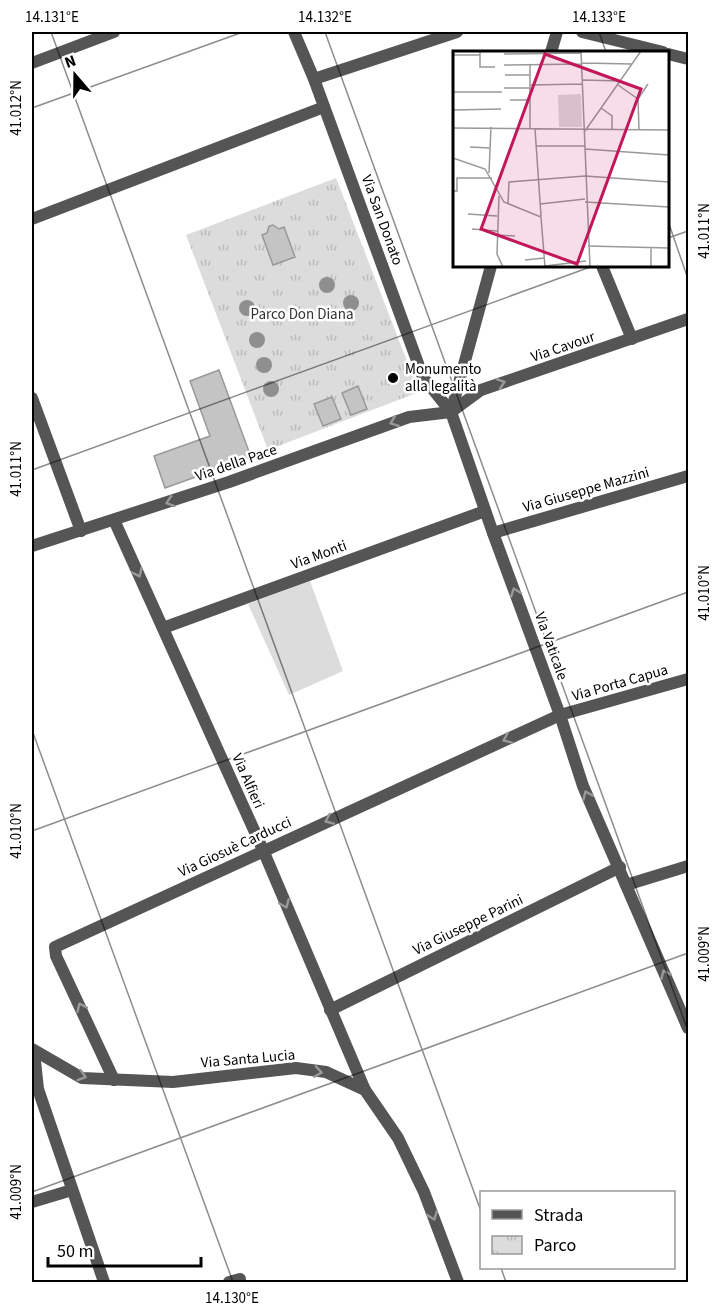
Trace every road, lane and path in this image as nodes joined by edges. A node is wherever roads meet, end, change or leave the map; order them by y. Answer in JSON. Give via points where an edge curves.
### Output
{"nodes":[{"id":1,"x":114,"y":32,"type":"edge"},
{"id":2,"x":294,"y":32,"type":"edge"},
{"id":3,"x":457,"y":32,"type":"edge"},
{"id":4,"x":557,"y":32,"type":"edge"},
{"id":5,"x":582,"y":32,"type":"edge"},
{"id":6,"x":551,"y":51,"type":"edge"},
{"id":7,"x":659,"y":51,"type":"edge"},
{"id":8,"x":669,"y":54,"type":"edge"},
{"id":9,"x":688,"y":59,"type":"edge"},
{"id":10,"x":32,"y":63,"type":"edge"},
{"id":11,"x":314,"y":79,"type":"junction"},
{"id":12,"x":324,"y":107,"type":"junction"},
{"id":13,"x":32,"y":219,"type":"edge"},
{"id":14,"x":491,"y":267,"type":"edge"},
{"id":15,"x":602,"y":267,"type":"edge"},
{"id":16,"x":688,"y":319,"type":"edge"},
{"id":17,"x":632,"y":339,"type":"junction"},
{"id":18,"x":32,"y":398,"type":"edge"},
{"id":19,"x":451,"y":412,"type":"junction"},
{"id":20,"x":688,"y":476,"type":"edge"},
{"id":21,"x":485,"y":511,"type":"junction"},
{"id":22,"x":114,"y":520,"type":"junction"},
{"id":23,"x":81,"y":531,"type":"junction"},
{"id":24,"x":493,"y":533,"type":"junction"},
{"id":25,"x":32,"y":546,"type":"edge"},
{"id":26,"x":163,"y":628,"type":"junction"},
{"id":27,"x":688,"y":679,"type":"edge"},
{"id":28,"x":560,"y":715,"type":"junction"},
{"id":29,"x":263,"y":850,"type":"junction"},
{"id":30,"x":688,"y":866,"type":"edge"},
{"id":31,"x":620,"y":867,"type":"junction"},
{"id":32,"x":626,"y":885,"type":"junction"},
{"id":33,"x":330,"y":1010,"type":"junction"},
{"id":34,"x":688,"y":1028,"type":"edge"},
{"id":35,"x":33,"y":1050,"type":"edge"},
{"id":36,"x":114,"y":1080,"type":"junction"},
{"id":37,"x":365,"y":1090,"type":"junction"},
{"id":38,"x":72,"y":1190,"type":"junction"},
{"id":39,"x":32,"y":1202,"type":"edge"},
{"id":40,"x":104,"y":1282,"type":"edge"},
{"id":41,"x":458,"y":1282,"type":"edge"}],
"edges":[{"from":1,"to":10,"type":"street"},
{"from":2,"to":11,"type":"street","name":"Via San Donato"},
{"from":3,"to":11,"type":"street"},
{"from":4,"to":6,"type":"street"},
{"from":5,"to":7,"type":"street"},
{"from":8,"to":9,"type":"street"},
{"from":11,"to":12,"type":"street","name":"Via San Donato"},
{"from":12,"to":13,"type":"street"},
{"from":12,"to":19,"type":"street","name":"Via San Donato","via":[[423,377]]},
{"from":14,"to":19,"type":"street"},
{"from":15,"to":17,"type":"street"},
{"from":16,"to":17,"type":"street","name":"Via Cavour"},
{"from":19,"to":17,"type":"street","name":"Via Cavour","one_way":true,"via":[[481,390]]},
{"from":18,"to":23,"type":"street"},
{"from":19,"to":21,"type":"street","name":"Via Vaticale"},
{"from":19,"to":22,"type":"street","name":"Via della Pace","one_way":true,"via":[[409,417]]},
{"from":20,"to":24,"type":"street","name":"Via Giuseppe Mazzini"},
{"from":21,"to":24,"type":"street","name":"Via Vaticale"},
{"from":21,"to":26,"type":"street","name":"Via Monti"},
{"from":22,"to":23,"type":"street","name":"Via della Pace"},
{"from":22,"to":26,"type":"street","name":"Via Alfieri","one_way":true},
{"from":23,"to":25,"type":"street","name":"Via della Pace"},
{"from":28,"to":24,"type":"street","name":"Via Vaticale","one_way":true},
{"from":26,"to":29,"type":"street","name":"Via Alfieri"},
{"from":27,"to":28,"type":"street","name":"Via Porta Capua"},
{"from":28,"to":29,"type":"street","name":"Via Giosuè Carducci","one_way":true},
{"from":31,"to":28,"type":"street","name":"Via Vaticale","one_way":true,"via":[[583,786]]},
{"from":29,"to":33,"type":"street","name":"Via Alfieri","one_way":true},
{"from":36,"to":29,"type":"street","name":"Via Giosuè Carducci","one_way":true,"via":[[56,956],[56,947]]},
{"from":30,"to":32,"type":"street"},
{"from":31,"to":32,"type":"street","name":"Via Vaticale"},
{"from":31,"to":33,"type":"street","name":"Via Giuseppe Parini"},
{"from":34,"to":32,"type":"street","name":"Via Vaticale","one_way":true},
{"from":33,"to":37,"type":"street","name":"Via Alfieri"},
{"from":35,"to":36,"type":"street","name":"Via Santa Lucia","one_way":true,"via":[[82,1078]]},
{"from":35,"to":38,"type":"street","via":[[38,1089]]},
{"from":36,"to":37,"type":"street","name":"Via Santa Lucia","one_way":true,"via":[[172,1082],[296,1068],[326,1072]]},
{"from":37,"to":41,"type":"street","one_way":true,"via":[[398,1138],[424,1192]]},
{"from":38,"to":39,"type":"street"},
{"from":38,"to":40,"type":"street"}]}
